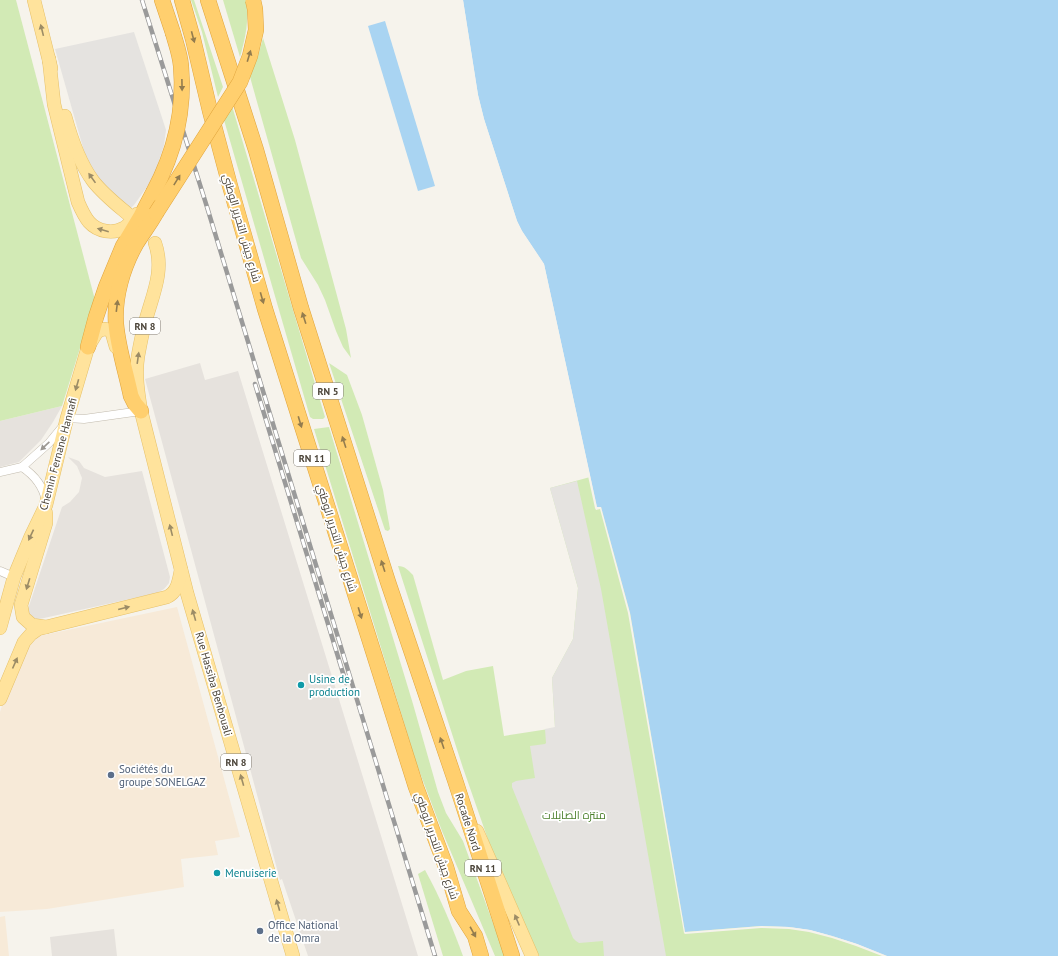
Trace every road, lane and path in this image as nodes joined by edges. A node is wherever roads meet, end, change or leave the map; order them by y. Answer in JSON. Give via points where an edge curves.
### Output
{"nodes":[{"id":1,"x":34,"y":0,"type":"edge"},
{"id":2,"x":162,"y":0,"type":"edge"},
{"id":3,"x":182,"y":0,"type":"edge"},
{"id":4,"x":208,"y":0,"type":"edge"},
{"id":5,"x":253,"y":0,"type":"edge"},
{"id":6,"x":49,"y":59,"type":"junction"},
{"id":7,"x":153,"y":193,"type":"junction"},
{"id":8,"x":129,"y":215,"type":"dead end"},
{"id":9,"x":155,"y":243,"type":"dead end"},
{"id":10,"x":88,"y":347,"type":"junction"},
{"id":11,"x":121,"y":353,"type":"junction"},
{"id":12,"x":141,"y":411,"type":"junction"},
{"id":13,"x":67,"y":420,"type":"junction"},
{"id":14,"x":22,"y":467,"type":"junction"},
{"id":15,"x":0,"y":472,"type":"edge"},
{"id":16,"x":46,"y":506,"type":"junction"},
{"id":17,"x":181,"y":568,"type":"junction"},
{"id":18,"x":0,"y":571,"type":"edge"},
{"id":19,"x":14,"y":577,"type":"junction"},
{"id":20,"x":48,"y":627,"type":"junction"},
{"id":21,"x":0,"y":628,"type":"edge"},
{"id":22,"x":0,"y":699,"type":"edge"},
{"id":23,"x":455,"y":780,"type":"junction"},
{"id":24,"x":293,"y":956,"type":"edge"},
{"id":25,"x":482,"y":956,"type":"edge"},
{"id":26,"x":512,"y":956,"type":"edge"},
{"id":27,"x":532,"y":956,"type":"edge"}],
"edges":[{"from":6,"to":1,"type":"main road","one_way":true},
{"from":2,"to":7,"type":"highway","one_way":true,"bridge":true,"via":[[181,66],[182,97],[176,137],[162,177]]},
{"from":3,"to":25,"type":"highway","name":"شارع جيش التحرير الوطني","number":"RN 11","one_way":true,"via":[[265,309],[409,765],[460,911],[475,936]]},
{"from":23,"to":4,"type":"highway","number":"RN 5","one_way":true,"via":[[388,582],[301,308],[256,150]]},
{"from":11,"to":5,"type":"highway","one_way":true,"bridge":true,"via":[[116,313],[120,288],[129,260],[240,82],[256,30]]},
{"from":7,"to":6,"type":"main road","one_way":true,"via":[[133,220],[123,228],[105,231],[89,222],[78,202],[54,104]]},
{"from":8,"to":6,"type":"main road","one_way":true,"via":[[100,189],[85,167],[66,121]]},
{"from":7,"to":10,"type":"highway","via":[[123,246],[106,287]]},
{"from":12,"to":9,"type":"main road","number":"RN 8","one_way":true,"via":[[137,364],[145,323],[158,279],[159,255]]},
{"from":10,"to":11,"type":"main road","name":"Chemin Fernane Hannafi","via":[[98,332],[105,329],[112,333],[115,345]]},
{"from":10,"to":13,"type":"main road","name":"Chemin Fernane Hannafi","one_way":true},
{"from":11,"to":12,"type":"highway","via":[[131,396]]},
{"from":12,"to":13,"type":"street"},
{"from":17,"to":12,"type":"main road","name":"Rue Hassiba Benbouali","number":"RN 8","one_way":true},
{"from":13,"to":14,"type":"street","one_way":true,"via":[[48,443]]},
{"from":13,"to":16,"type":"main road","name":"Chemin Fernane Hannafi"},
{"from":14,"to":15,"type":"street"},
{"from":14,"to":16,"type":"street","via":[[31,473],[38,483],[44,494]]},
{"from":16,"to":19,"type":"main road","name":"Chemin Fernane Hannafi","one_way":true},
{"from":16,"to":20,"type":"main road","one_way":true,"via":[[46,523],[21,605],[23,618],[32,625]]},
{"from":20,"to":17,"type":"main road","one_way":true,"via":[[168,597],[176,589]]},
{"from":24,"to":17,"type":"main road","name":"Rue Hassiba Benbouali","number":"RN 8","one_way":true},
{"from":18,"to":19,"type":"street"},
{"from":19,"to":21,"type":"main road","name":"Chemin Fernane Hannafi"},
{"from":22,"to":20,"type":"main road","one_way":true,"via":[[24,642],[38,629]]},
{"from":23,"to":26,"type":"highway","name":"Rocade Nord","number":"RN 11"},
{"from":27,"to":23,"type":"main road","one_way":true}]}
